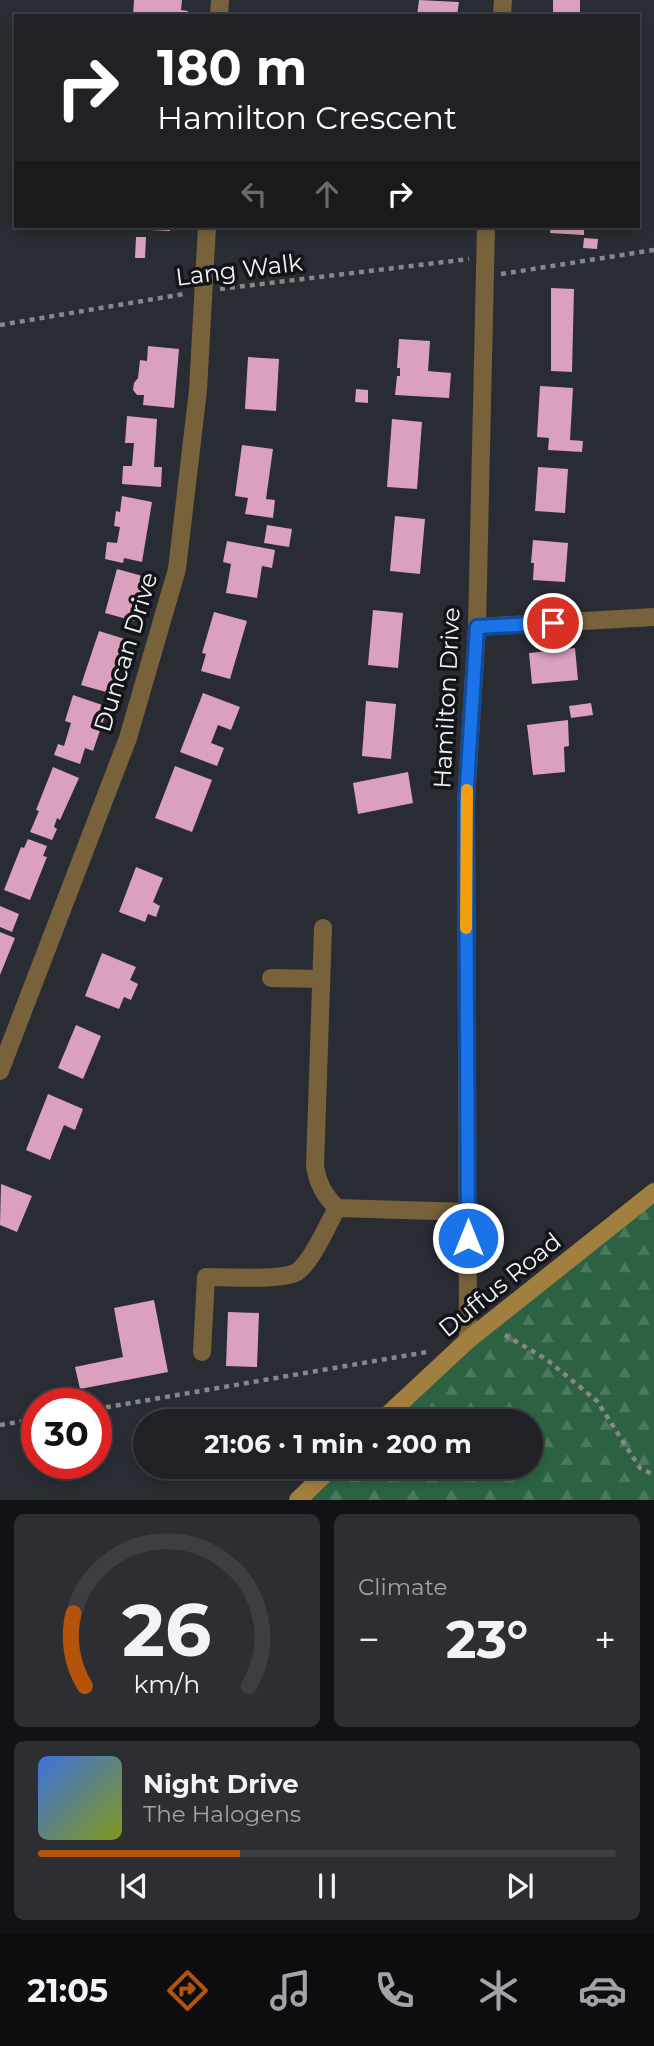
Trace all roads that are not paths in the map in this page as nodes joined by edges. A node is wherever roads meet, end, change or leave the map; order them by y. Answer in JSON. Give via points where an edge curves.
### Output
{"nodes":[{"id":1,"x":207,"y":228,"type":"edge"},
{"id":2,"x":486,"y":228,"type":"edge"},
{"id":3,"x":654,"y":617,"type":"edge"},
{"id":4,"x":477,"y":627,"type":"junction"},
{"id":5,"x":323,"y":928,"type":"dead end"},
{"id":6,"x":271,"y":978,"type":"dead end"},
{"id":7,"x":321,"y":979,"type":"junction"},
{"id":8,"x":0,"y":1071,"type":"edge"},
{"id":9,"x":654,"y":1192,"type":"edge"},
{"id":10,"x":337,"y":1208,"type":"junction"},
{"id":11,"x":467,"y":1212,"type":"junction"},
{"id":12,"x":465,"y":1343,"type":"junction"},
{"id":13,"x":202,"y":1352,"type":"dead end"},
{"id":14,"x":394,"y":1409,"type":"edge"},
{"id":15,"x":320,"y":1479,"type":"edge"},
{"id":16,"x":298,"y":1500,"type":"edge"}],
"edges":[{"from":1,"to":8,"type":"street","name":"Duncan Drive","via":[[198,390],[177,569],[128,738]]},
{"from":2,"to":4,"type":"street","name":"Hamilton Drive"},
{"from":3,"to":4,"type":"street"},
{"from":4,"to":11,"type":"street","name":"Hamilton Drive","via":[[466,802]]},
{"from":5,"to":7,"type":"street"},
{"from":6,"to":7,"type":"street"},
{"from":7,"to":10,"type":"street","via":[[315,1166],[321,1188]]},
{"from":9,"to":12,"type":"main road","name":"Duffus Road"},
{"from":10,"to":11,"type":"street"},
{"from":10,"to":13,"type":"street","via":[[297,1272],[283,1277],[206,1278]]},
{"from":11,"to":12,"type":"street","name":"Hamilton Drive"},
{"from":12,"to":14,"type":"main road","name":"Duffus Road"},
{"from":15,"to":16,"type":"main road"}]}
